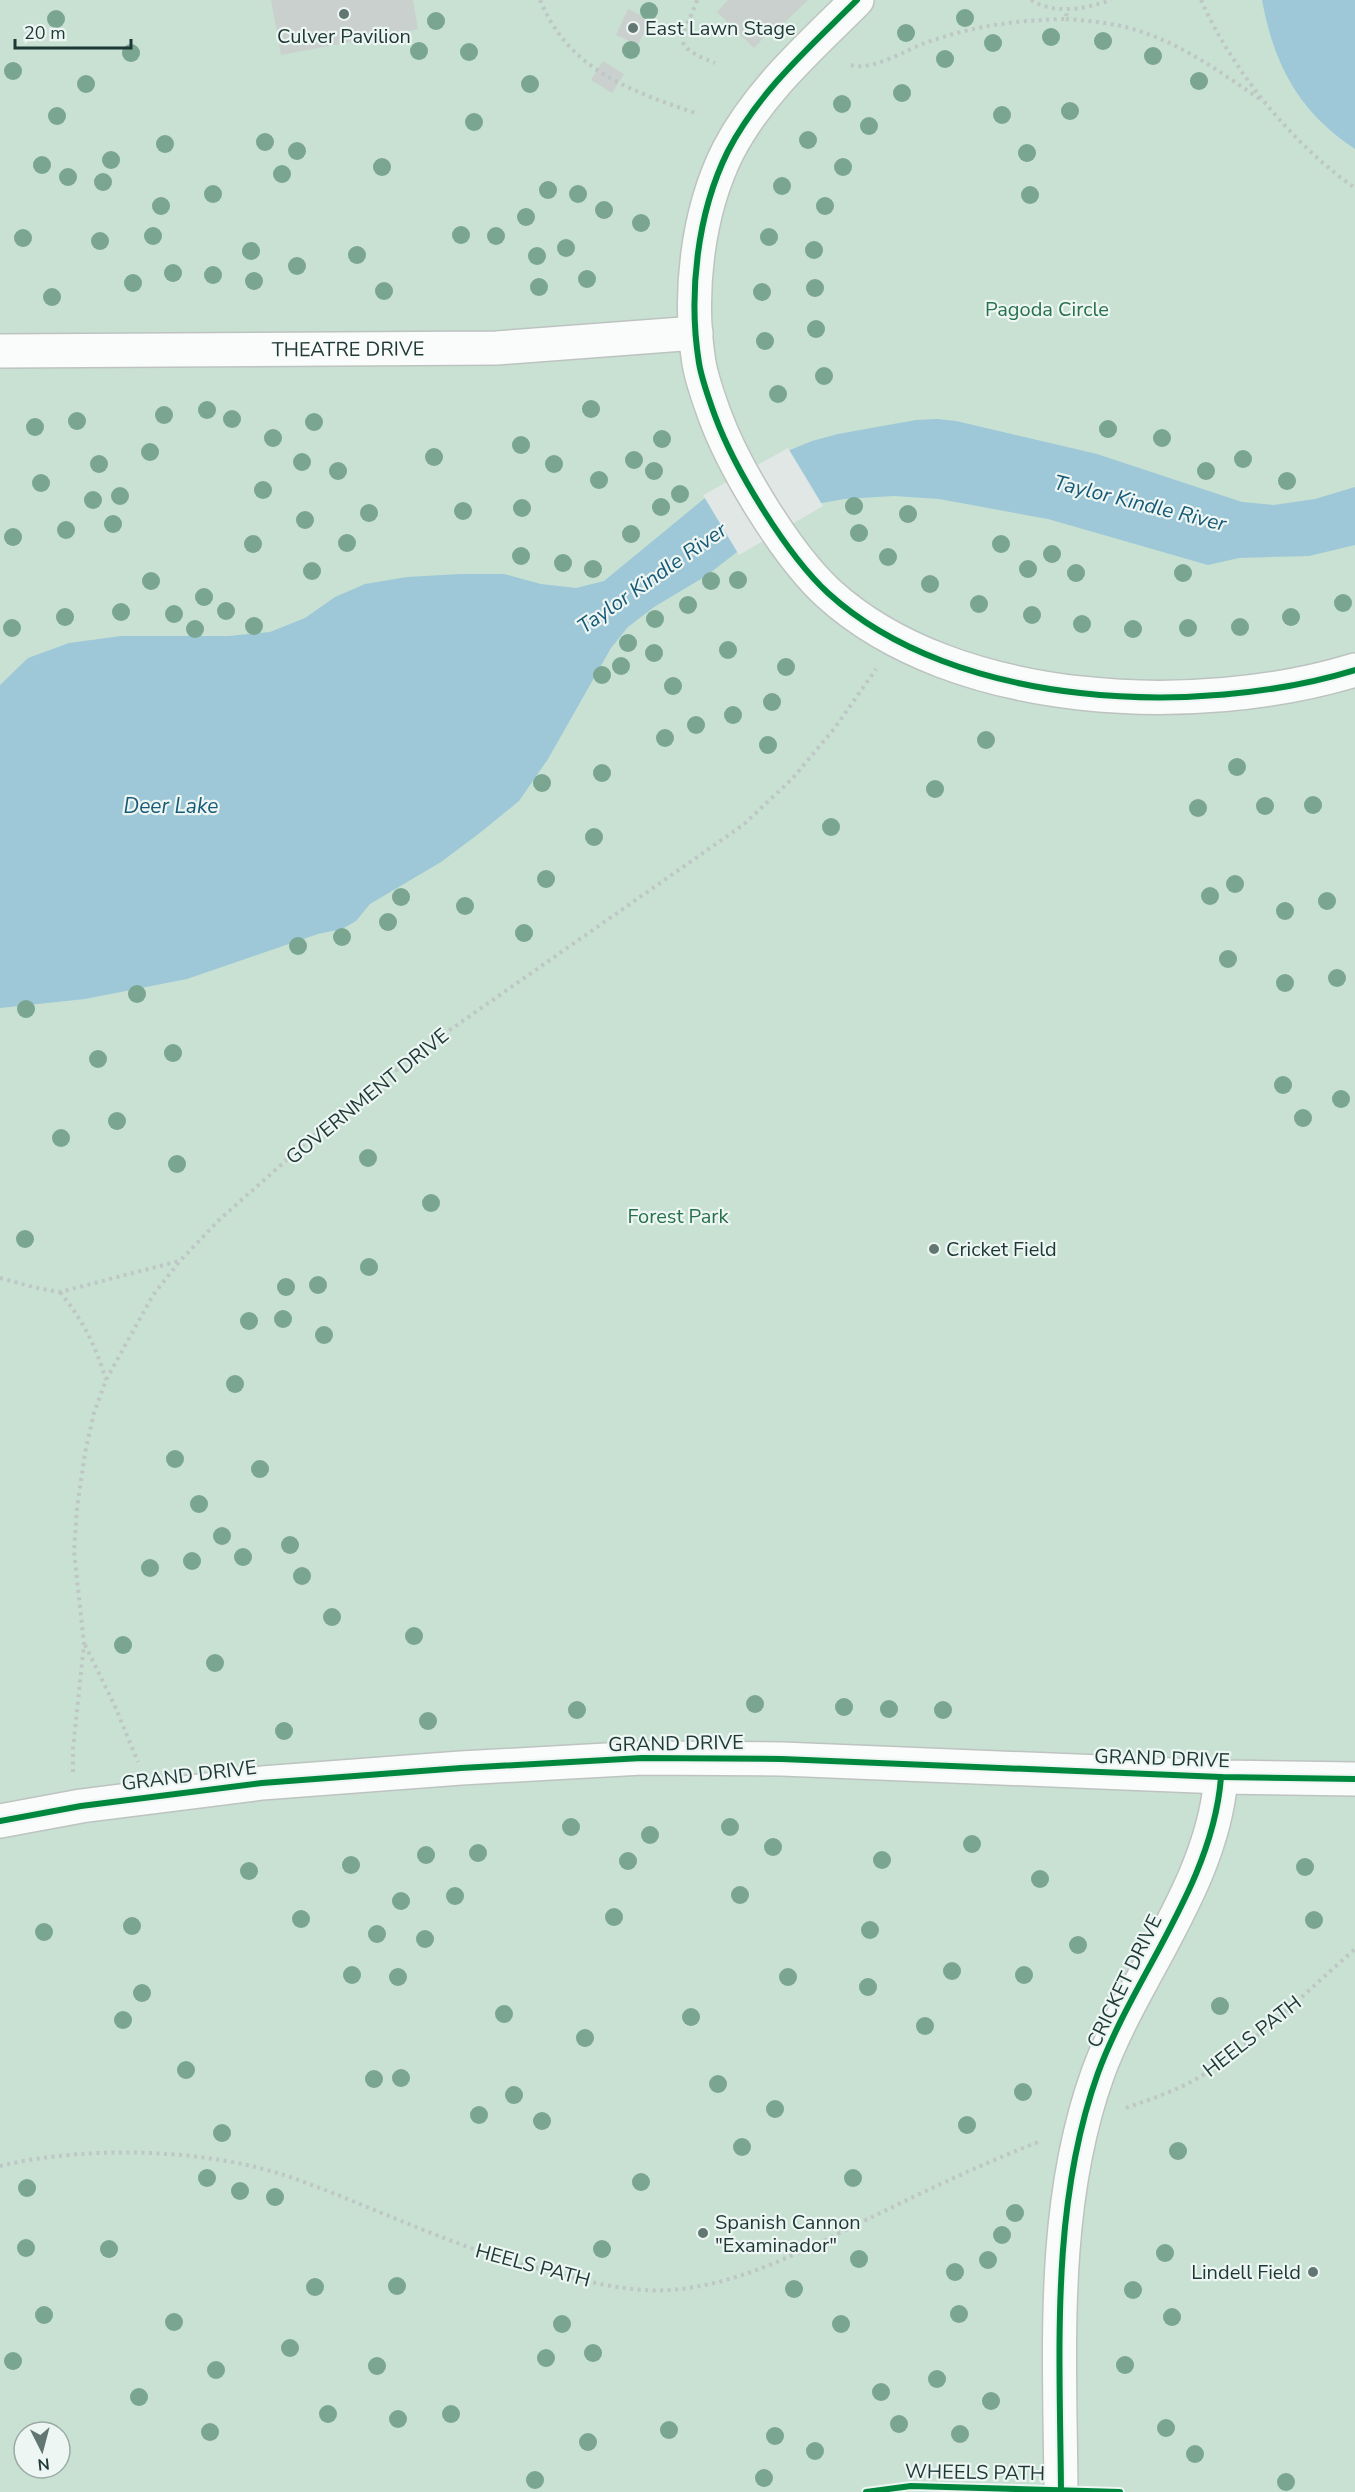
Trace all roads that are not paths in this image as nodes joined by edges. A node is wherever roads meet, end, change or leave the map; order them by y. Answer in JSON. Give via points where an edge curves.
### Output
{"nodes":[{"id":1,"x":857,"y":0,"type":"edge"},
{"id":2,"x":696,"y":333,"type":"junction"},
{"id":3,"x":0,"y":351,"type":"edge"},
{"id":4,"x":1355,"y":670,"type":"edge"},
{"id":5,"x":1221,"y":1777,"type":"junction"},
{"id":6,"x":1355,"y":1779,"type":"edge"},
{"id":7,"x":0,"y":1821,"type":"edge"},
{"id":8,"x":1061,"y":2492,"type":"edge"}],
"edges":[{"from":1,"to":2,"type":"street","via":[[777,82],[728,151],[703,228],[696,286]]},
{"from":2,"to":3,"type":"street","name":"THEATRE DRIVE","via":[[486,348]]},
{"from":2,"to":4,"type":"street","via":[[704,383],[720,429],[802,566],[829,594],[863,620],[935,657],[985,675],[1089,694],[1154,698],[1257,691]]},
{"from":5,"to":6,"type":"street","name":"GRAND DRIVE"},
{"from":5,"to":7,"type":"street","name":"GRAND DRIVE","via":[[782,1759],[642,1758],[262,1783],[81,1806]]},
{"from":5,"to":8,"type":"street","name":"CRICKET DRIVE","via":[[1210,1839],[1098,2073],[1071,2183],[1061,2254]]}]}
